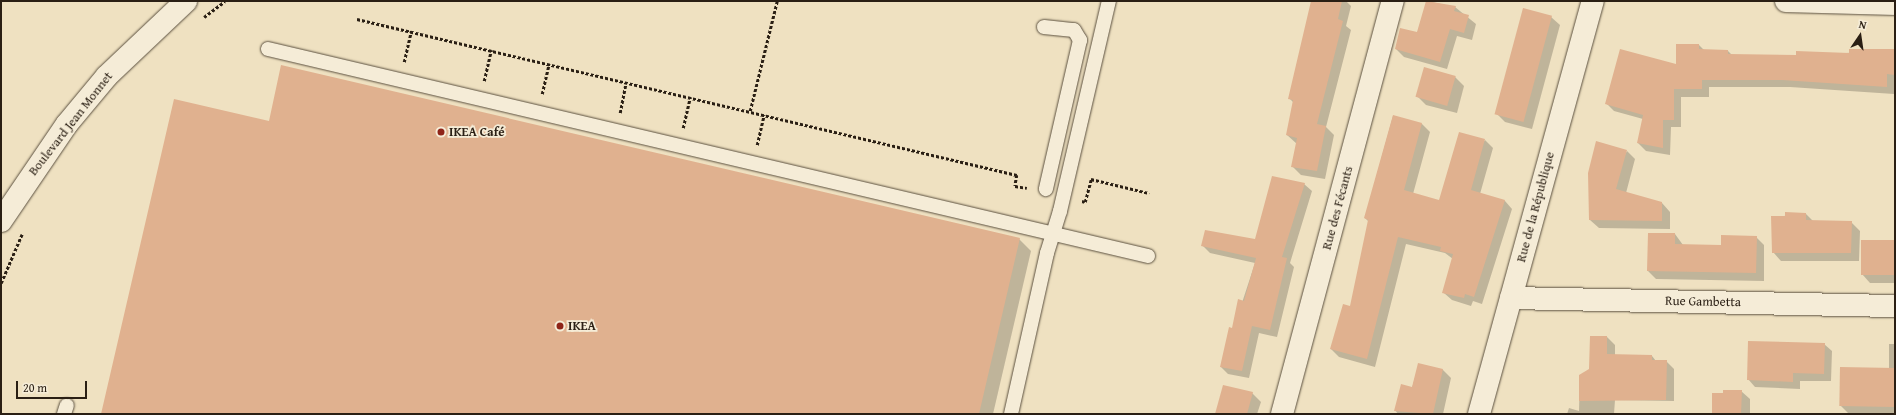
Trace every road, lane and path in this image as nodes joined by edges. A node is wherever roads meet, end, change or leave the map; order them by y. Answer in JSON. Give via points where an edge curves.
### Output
{"nodes":[{"id":1,"x":186,"y":1,"type":"edge"},
{"id":2,"x":225,"y":1,"type":"edge"},
{"id":3,"x":777,"y":1,"type":"edge"},
{"id":4,"x":1110,"y":1,"type":"edge"},
{"id":5,"x":1393,"y":1,"type":"edge"},
{"id":6,"x":1593,"y":1,"type":"edge"},
{"id":7,"x":1786,"y":1,"type":"edge"},
{"id":8,"x":1895,"y":4,"type":"edge"},
{"id":9,"x":202,"y":19,"type":"dead end"},
{"id":10,"x":357,"y":19,"type":"dead end"},
{"id":11,"x":1044,"y":27,"type":"dead end"},
{"id":12,"x":268,"y":49,"type":"dead end"},
{"id":13,"x":491,"y":50,"type":"junction"},
{"id":14,"x":549,"y":64,"type":"junction"},
{"id":15,"x":483,"y":86,"type":"dead end"},
{"id":16,"x":541,"y":100,"type":"dead end"},
{"id":17,"x":750,"y":112,"type":"junction"},
{"id":18,"x":1046,"y":189,"type":"dead end"},
{"id":19,"x":1149,"y":193,"type":"dead end"},
{"id":20,"x":1064,"y":197,"type":"junction"},
{"id":21,"x":1,"y":221,"type":"edge"},
{"id":22,"x":26,"y":225,"type":"dead end"},
{"id":23,"x":1054,"y":233,"type":"junction"},
{"id":24,"x":1148,"y":256,"type":"dead end"},
{"id":25,"x":1,"y":283,"type":"edge"},
{"id":26,"x":1511,"y":298,"type":"junction"},
{"id":27,"x":1895,"y":306,"type":"edge"},
{"id":28,"x":1011,"y":414,"type":"edge"},
{"id":29,"x":1282,"y":414,"type":"edge"},
{"id":30,"x":1480,"y":414,"type":"edge"}],
"edges":[{"from":1,"to":21,"type":"street","name":"Boulevard Jean Monnet","via":[[107,76],[67,124]]},
{"from":2,"to":9,"type":"path"},
{"from":3,"to":17,"type":"path"},
{"from":4,"to":20,"type":"lane"},
{"from":5,"to":29,"type":"street","name":"Rue des Fécants"},
{"from":6,"to":26,"type":"street","name":"Rue de la République"},
{"from":7,"to":8,"type":"street"},
{"from":10,"to":13,"type":"path"},
{"from":11,"to":18,"type":"lane","via":[[1074,30],[1080,40]]},
{"from":12,"to":23,"type":"lane"},
{"from":13,"to":14,"type":"path"},
{"from":13,"to":15,"type":"path"},
{"from":14,"to":16,"type":"path"},
{"from":14,"to":17,"type":"path"},
{"from":17,"to":20,"type":"path","via":[[1017,175],[1015,186]]},
{"from":19,"to":20,"type":"path","via":[[1091,179],[1085,202]]},
{"from":20,"to":23,"type":"lane"},
{"from":22,"to":25,"type":"path"},
{"from":23,"to":24,"type":"lane"},
{"from":23,"to":28,"type":"lane"},
{"from":26,"to":27,"type":"street","name":"Rue Gambetta"},
{"from":26,"to":30,"type":"street","name":"Rue de la République"}]}
